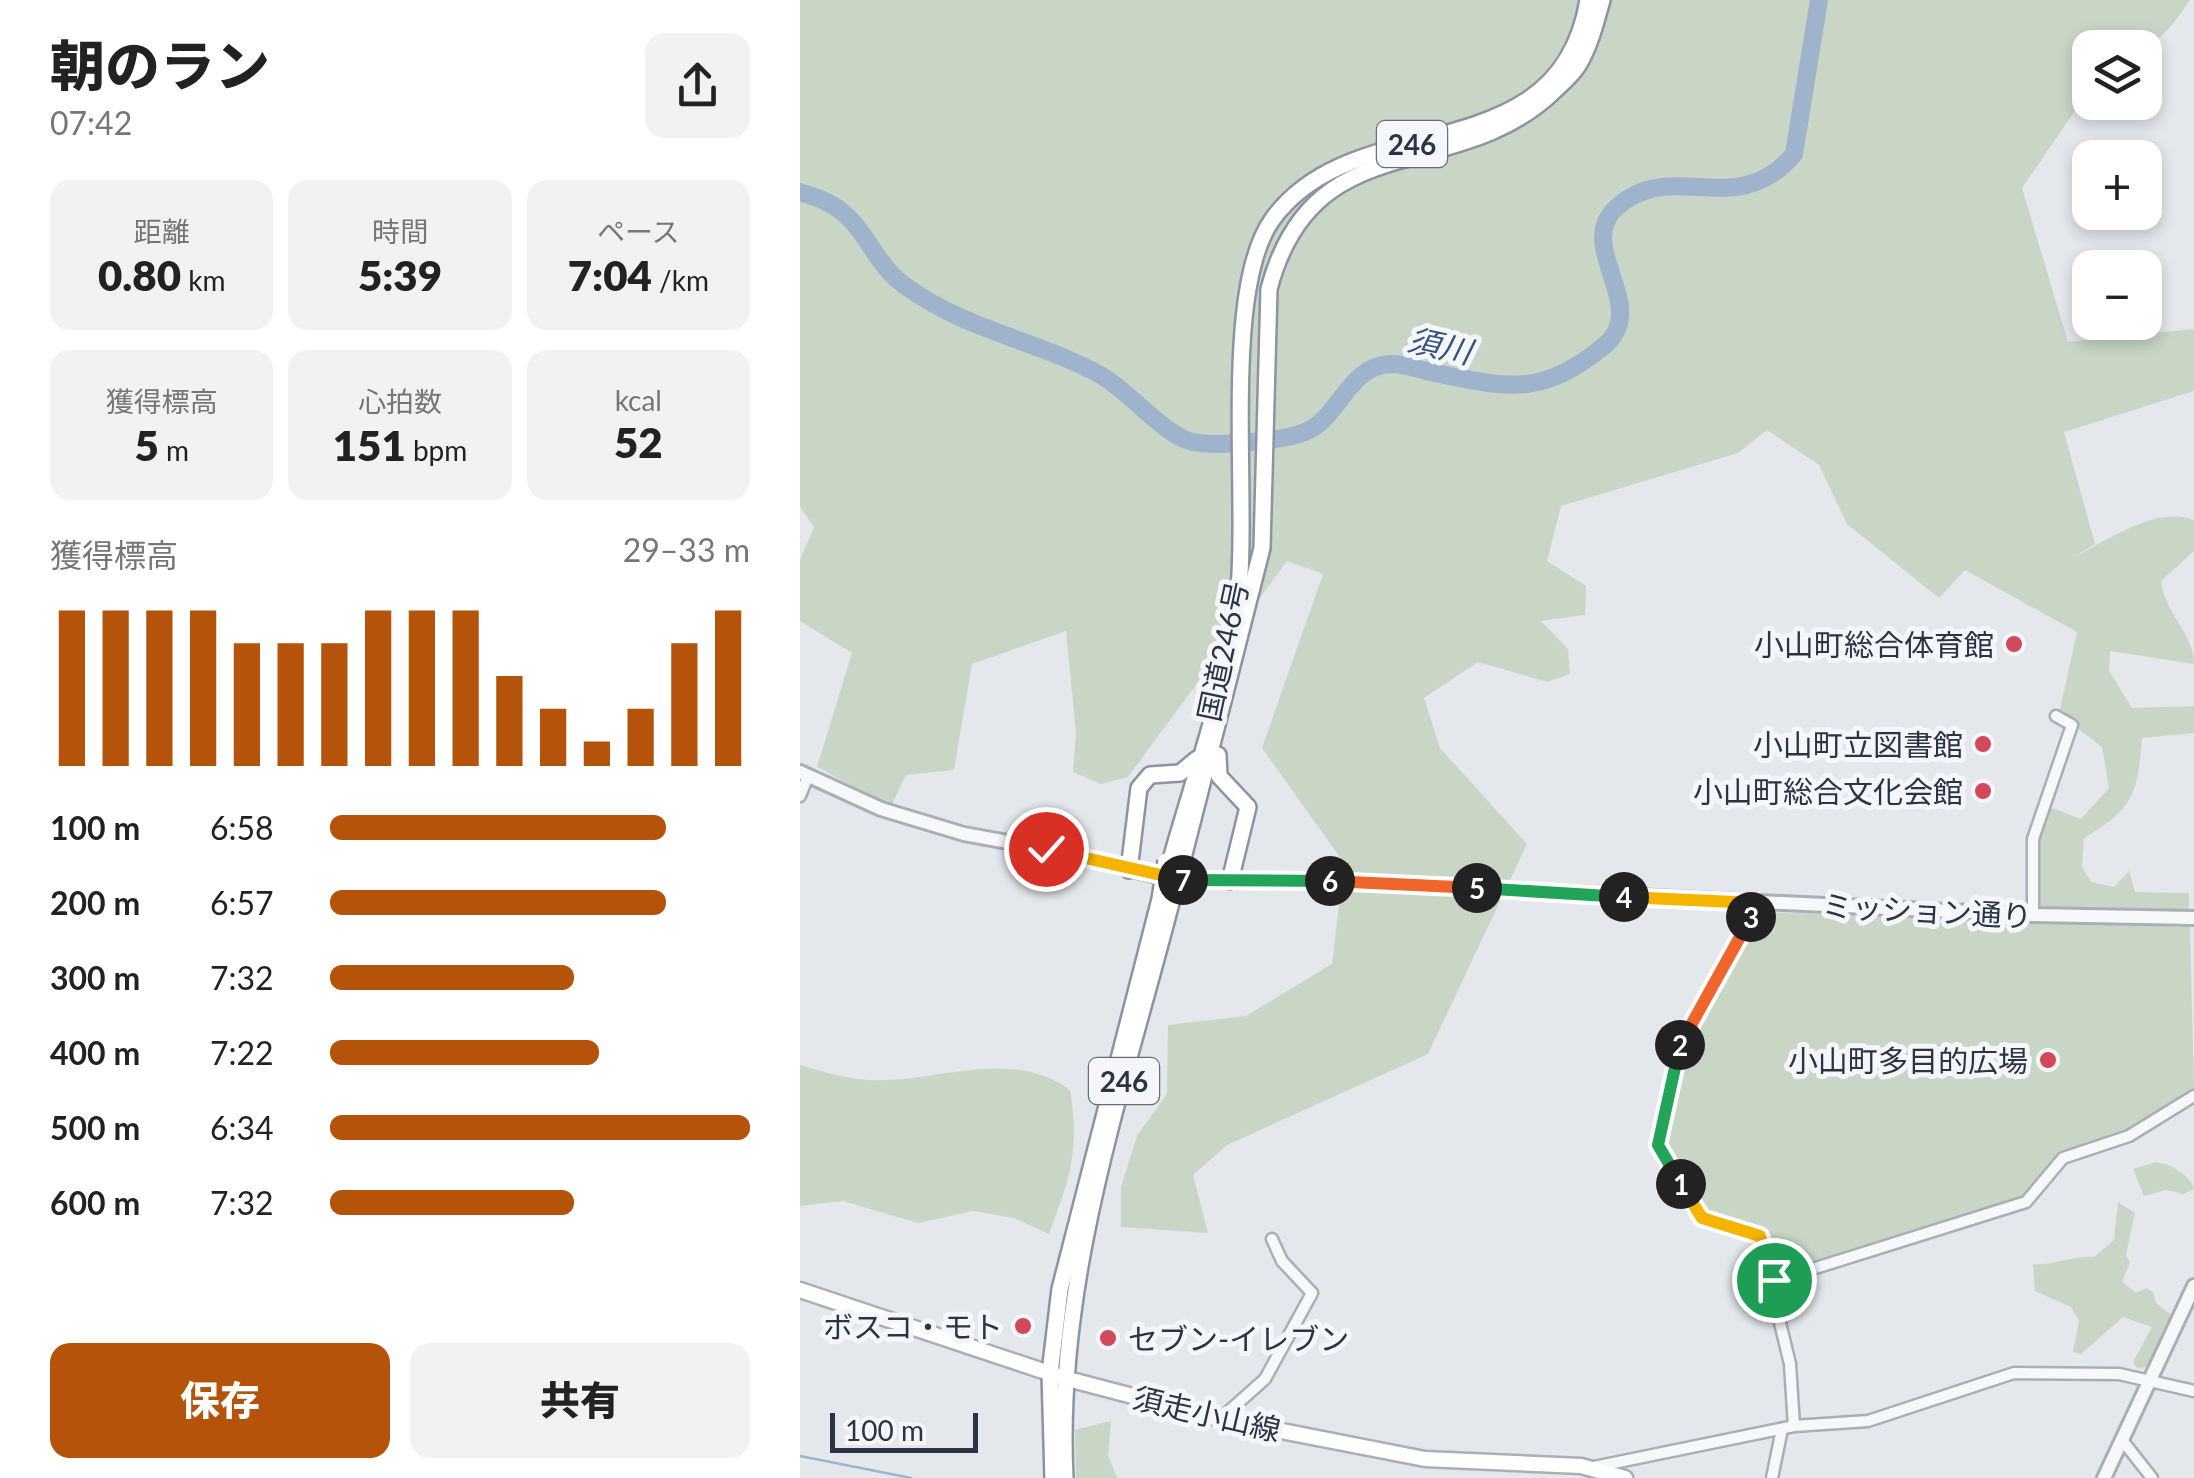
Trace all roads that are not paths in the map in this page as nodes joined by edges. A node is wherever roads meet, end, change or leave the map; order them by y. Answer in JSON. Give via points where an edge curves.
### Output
{"nodes":[{"id":1,"x":1588,"y":0,"type":"edge"},
{"id":2,"x":1602,"y":0,"type":"edge"},
{"id":3,"x":2056,"y":716,"type":"dead end"},
{"id":4,"x":1220,"y":720,"type":"junction"},
{"id":5,"x":1199,"y":756,"type":"junction"},
{"id":6,"x":1162,"y":773,"type":"junction"},
{"id":7,"x":804,"y":774,"type":"edge"},
{"id":8,"x":1238,"y":792,"type":"junction"},
{"id":9,"x":800,"y":796,"type":"edge"},
{"id":10,"x":1194,"y":818,"type":"junction"},
{"id":11,"x":1173,"y":863,"type":"junction"},
{"id":12,"x":1129,"y":870,"type":"junction"},
{"id":13,"x":1230,"y":881,"type":"junction"},
{"id":14,"x":1757,"y":903,"type":"junction"},
{"id":15,"x":2033,"y":915,"type":"junction"},
{"id":16,"x":2194,"y":918,"type":"edge"},
{"id":17,"x":2194,"y":1096,"type":"edge"},
{"id":18,"x":1272,"y":1239,"type":"dead end"},
{"id":19,"x":1774,"y":1280,"type":"junction"},
{"id":20,"x":2194,"y":1286,"type":"edge"},
{"id":21,"x":800,"y":1290,"type":"edge"},
{"id":22,"x":1058,"y":1376,"type":"junction"},
{"id":23,"x":2150,"y":1380,"type":"junction"},
{"id":24,"x":2194,"y":1391,"type":"edge"},
{"id":25,"x":1220,"y":1420,"type":"junction"},
{"id":26,"x":1788,"y":1428,"type":"junction"},
{"id":27,"x":2122,"y":1440,"type":"junction"},
{"id":28,"x":1593,"y":1468,"type":"junction"},
{"id":29,"x":1053,"y":1478,"type":"edge"},
{"id":30,"x":1065,"y":1478,"type":"edge"},
{"id":31,"x":1625,"y":1478,"type":"edge"},
{"id":32,"x":1772,"y":1478,"type":"edge"},
{"id":33,"x":2104,"y":1478,"type":"edge"},
{"id":34,"x":2152,"y":1478,"type":"edge"}],
"edges":[{"from":1,"to":5,"type":"highway","name":"国道246号","number":"246","via":[[1570,60],[1516,109],[1329,172],[1291,198],[1258,242],[1246,297],[1241,554],[1232,634]]},
{"from":2,"to":4,"type":"highway","name":"国道246号","number":"246","via":[[1578,67],[1530,114],[1342,179],[1316,199],[1288,236],[1268,289],[1262,548]]},
{"from":3,"to":15,"type":"street","via":[[2072,725],[2033,839]]},
{"from":4,"to":8,"type":"highway","via":[[1218,771]]},
{"from":4,"to":10,"type":"highway","name":"国道246号","number":"246"},
{"from":5,"to":6,"type":"highway","via":[[1180,773]]},
{"from":5,"to":11,"type":"highway","name":"国道246号","number":"246"},
{"from":6,"to":11,"type":"highway","via":[[1176,781],[1181,796]]},
{"from":6,"to":12,"type":"highway","via":[[1139,788]]},
{"from":7,"to":9,"type":"street"},
{"from":7,"to":12,"type":"street","name":"ミッション通り","via":[[881,809],[964,834]]},
{"from":8,"to":10,"type":"highway","via":[[1216,793]]},
{"from":8,"to":13,"type":"highway","via":[[1248,807]]},
{"from":10,"to":11,"type":"highway","name":"国道246号","number":"246"},
{"from":11,"to":22,"type":"highway","number":"246","bridge":true,"via":[[1074,1220]]},
{"from":12,"to":13,"type":"street","name":"ミッション通り","via":[[1172,880]]},
{"from":13,"to":14,"type":"street","name":"ミッション通り"},
{"from":14,"to":15,"type":"street","name":"ミッション通り"},
{"from":14,"to":19,"type":"street","via":[[1678,1051],[1658,1145],[1702,1218],[1760,1236]]},
{"from":15,"to":16,"type":"street","name":"ミッション通り"},
{"from":17,"to":19,"type":"street","via":[[2130,1136],[2063,1158],[2026,1202]]},
{"from":18,"to":25,"type":"street","via":[[1282,1262],[1312,1293],[1264,1379]]},
{"from":19,"to":26,"type":"street","via":[[1790,1364]]},
{"from":20,"to":23,"type":"street"},
{"from":21,"to":22,"type":"main road","name":"須走小山線"},
{"from":22,"to":25,"type":"main road","name":"須走小山線"},
{"from":22,"to":29,"type":"highway","number":"246"},
{"from":22,"to":30,"type":"highway","number":"246"},
{"from":23,"to":24,"type":"street"},
{"from":23,"to":26,"type":"street","via":[[2086,1371],[2014,1372],[1868,1421]]},
{"from":23,"to":27,"type":"street"},
{"from":25,"to":28,"type":"main road","name":"須走小山線","via":[[1425,1458]]},
{"from":26,"to":28,"type":"street"},
{"from":26,"to":32,"type":"street"},
{"from":27,"to":33,"type":"street"},
{"from":27,"to":34,"type":"street"},
{"from":28,"to":31,"type":"main road","name":"須走小山線"}]}
